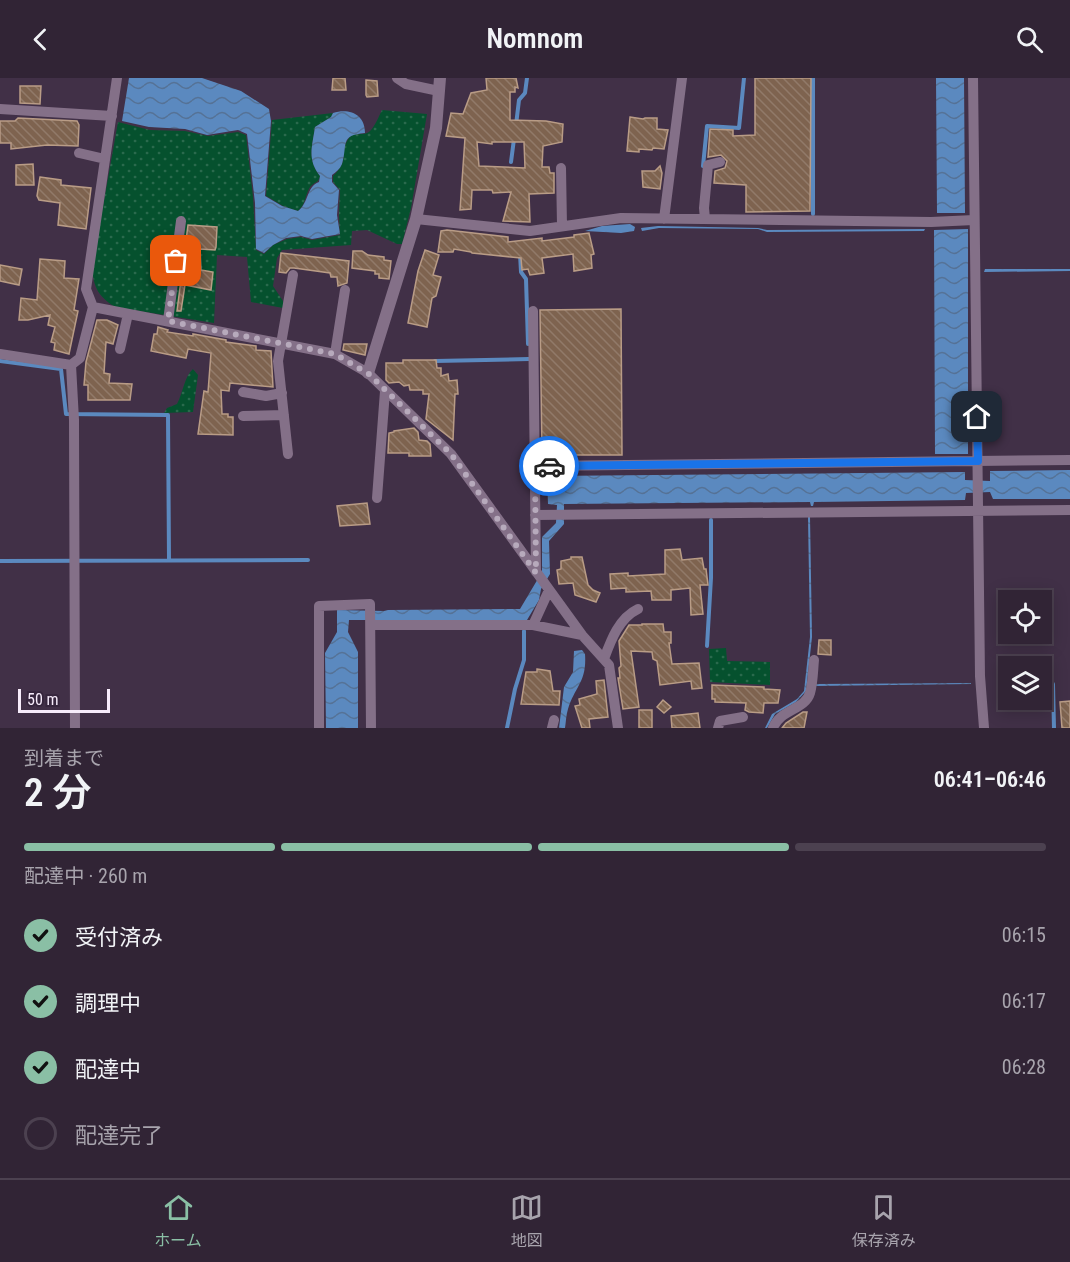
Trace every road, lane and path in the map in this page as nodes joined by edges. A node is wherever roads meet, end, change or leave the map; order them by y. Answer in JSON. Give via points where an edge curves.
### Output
{"nodes":[{"id":1,"x":117,"y":78,"type":"edge"},
{"id":2,"x":397,"y":78,"type":"edge"},
{"id":3,"x":682,"y":78,"type":"edge"},
{"id":4,"x":973,"y":78,"type":"edge"},
{"id":5,"x":440,"y":84,"type":"edge"},
{"id":6,"x":0,"y":109,"type":"edge"},
{"id":7,"x":112,"y":116,"type":"junction"},
{"id":8,"x":79,"y":153,"type":"dead end"},
{"id":9,"x":105,"y":159,"type":"junction"},
{"id":10,"x":720,"y":162,"type":"dead end"},
{"id":11,"x":561,"y":168,"type":"dead end"},
{"id":12,"x":416,"y":219,"type":"junction"},
{"id":13,"x":664,"y":219,"type":"junction"},
{"id":14,"x":705,"y":219,"type":"junction"},
{"id":15,"x":972,"y":220,"type":"junction"},
{"id":16,"x":181,"y":221,"type":"dead end"},
{"id":17,"x":562,"y":226,"type":"junction"},
{"id":18,"x":293,"y":275,"type":"dead end"},
{"id":19,"x":345,"y":290,"type":"dead end"},
{"id":20,"x":93,"y":307,"type":"junction"},
{"id":21,"x":533,"y":311,"type":"dead end"},
{"id":22,"x":128,"y":314,"type":"junction"},
{"id":23,"x":168,"y":321,"type":"junction"},
{"id":24,"x":281,"y":343,"type":"junction"},
{"id":25,"x":120,"y":349,"type":"dead end"},
{"id":26,"x":0,"y":354,"type":"edge"},
{"id":27,"x":335,"y":354,"type":"junction"},
{"id":28,"x":71,"y":364,"type":"junction"},
{"id":29,"x":369,"y":374,"type":"junction"},
{"id":30,"x":385,"y":391,"type":"junction"},
{"id":31,"x":243,"y":392,"type":"dead end"},
{"id":32,"x":282,"y":393,"type":"junction"},
{"id":33,"x":284,"y":415,"type":"junction"},
{"id":34,"x":243,"y":416,"type":"dead end"},
{"id":35,"x":288,"y":454,"type":"dead end"},
{"id":36,"x":1070,"y":460,"type":"edge"},
{"id":37,"x":978,"y":461,"type":"junction"},
{"id":38,"x":535,"y":466,"type":"junction"},
{"id":39,"x":377,"y":498,"type":"dead end"},
{"id":40,"x":1070,"y":510,"type":"edge"},
{"id":41,"x":978,"y":511,"type":"junction"},
{"id":42,"x":536,"y":515,"type":"junction"},
{"id":43,"x":536,"y":573,"type":"junction"},
{"id":44,"x":549,"y":590,"type":"junction"},
{"id":45,"x":638,"y":609,"type":"dead end"},
{"id":46,"x":371,"y":625,"type":"junction"},
{"id":47,"x":533,"y":626,"type":"junction"},
{"id":48,"x":582,"y":635,"type":"junction"},
{"id":49,"x":604,"y":659,"type":"junction"},
{"id":50,"x":814,"y":660,"type":"dead end"},
{"id":51,"x":743,"y":717,"type":"dead end"},
{"id":52,"x":75,"y":728,"type":"edge"},
{"id":53,"x":318,"y":728,"type":"edge"},
{"id":54,"x":371,"y":728,"type":"edge"},
{"id":55,"x":618,"y":728,"type":"edge"},
{"id":56,"x":718,"y":728,"type":"edge"},
{"id":57,"x":773,"y":728,"type":"edge"},
{"id":58,"x":984,"y":728,"type":"edge"}],
"edges":[{"from":1,"to":7,"type":"street"},
{"from":2,"to":5,"type":"street","via":[[406,84]]},
{"from":3,"to":13,"type":"street"},
{"from":4,"to":15,"type":"street"},
{"from":5,"to":12,"type":"street","via":[[436,128]]},
{"from":6,"to":7,"type":"street"},
{"from":7,"to":9,"type":"street"},
{"from":8,"to":9,"type":"street"},
{"from":9,"to":20,"type":"street","via":[[86,289]]},
{"from":10,"to":14,"type":"street","via":[[708,165]]},
{"from":11,"to":17,"type":"street"},
{"from":12,"to":17,"type":"street","via":[[530,231]]},
{"from":12,"to":29,"type":"street"},
{"from":13,"to":14,"type":"street"},
{"from":13,"to":17,"type":"street","via":[[621,218]]},
{"from":14,"to":15,"type":"street"},
{"from":15,"to":37,"type":"street"},
{"from":16,"to":23,"type":"street"},
{"from":18,"to":24,"type":"street"},
{"from":19,"to":27,"type":"street"},
{"from":20,"to":22,"type":"street"},
{"from":20,"to":28,"type":"street","via":[[80,358]]},
{"from":21,"to":38,"type":"street"},
{"from":22,"to":23,"type":"street"},
{"from":22,"to":25,"type":"street"},
{"from":23,"to":24,"type":"street"},
{"from":24,"to":27,"type":"street"},
{"from":24,"to":32,"type":"street","via":[[278,361]]},
{"from":26,"to":28,"type":"street"},
{"from":27,"to":29,"type":"street"},
{"from":28,"to":52,"type":"street"},
{"from":29,"to":30,"type":"street"},
{"from":30,"to":39,"type":"street"},
{"from":30,"to":43,"type":"street","via":[[451,454]]},
{"from":31,"to":32,"type":"street","via":[[266,396]]},
{"from":32,"to":33,"type":"street"},
{"from":33,"to":34,"type":"street"},
{"from":33,"to":35,"type":"street"},
{"from":36,"to":37,"type":"street"},
{"from":37,"to":38,"type":"street"},
{"from":37,"to":41,"type":"street"},
{"from":38,"to":42,"type":"street"},
{"from":40,"to":41,"type":"street"},
{"from":41,"to":42,"type":"street"},
{"from":41,"to":58,"type":"street"},
{"from":42,"to":43,"type":"street"},
{"from":43,"to":44,"type":"street"},
{"from":44,"to":47,"type":"street"},
{"from":44,"to":48,"type":"street"},
{"from":45,"to":49,"type":"street","via":[[630,613],[614,634]]},
{"from":46,"to":47,"type":"street"},
{"from":46,"to":53,"type":"street","via":[[370,604],[320,606]]},
{"from":46,"to":54,"type":"street"},
{"from":47,"to":48,"type":"street"},
{"from":48,"to":49,"type":"street"},
{"from":49,"to":55,"type":"street","via":[[609,664]]},
{"from":50,"to":57,"type":"street","via":[[806,701],[779,717]]},
{"from":51,"to":56,"type":"street","via":[[720,721]]}]}
